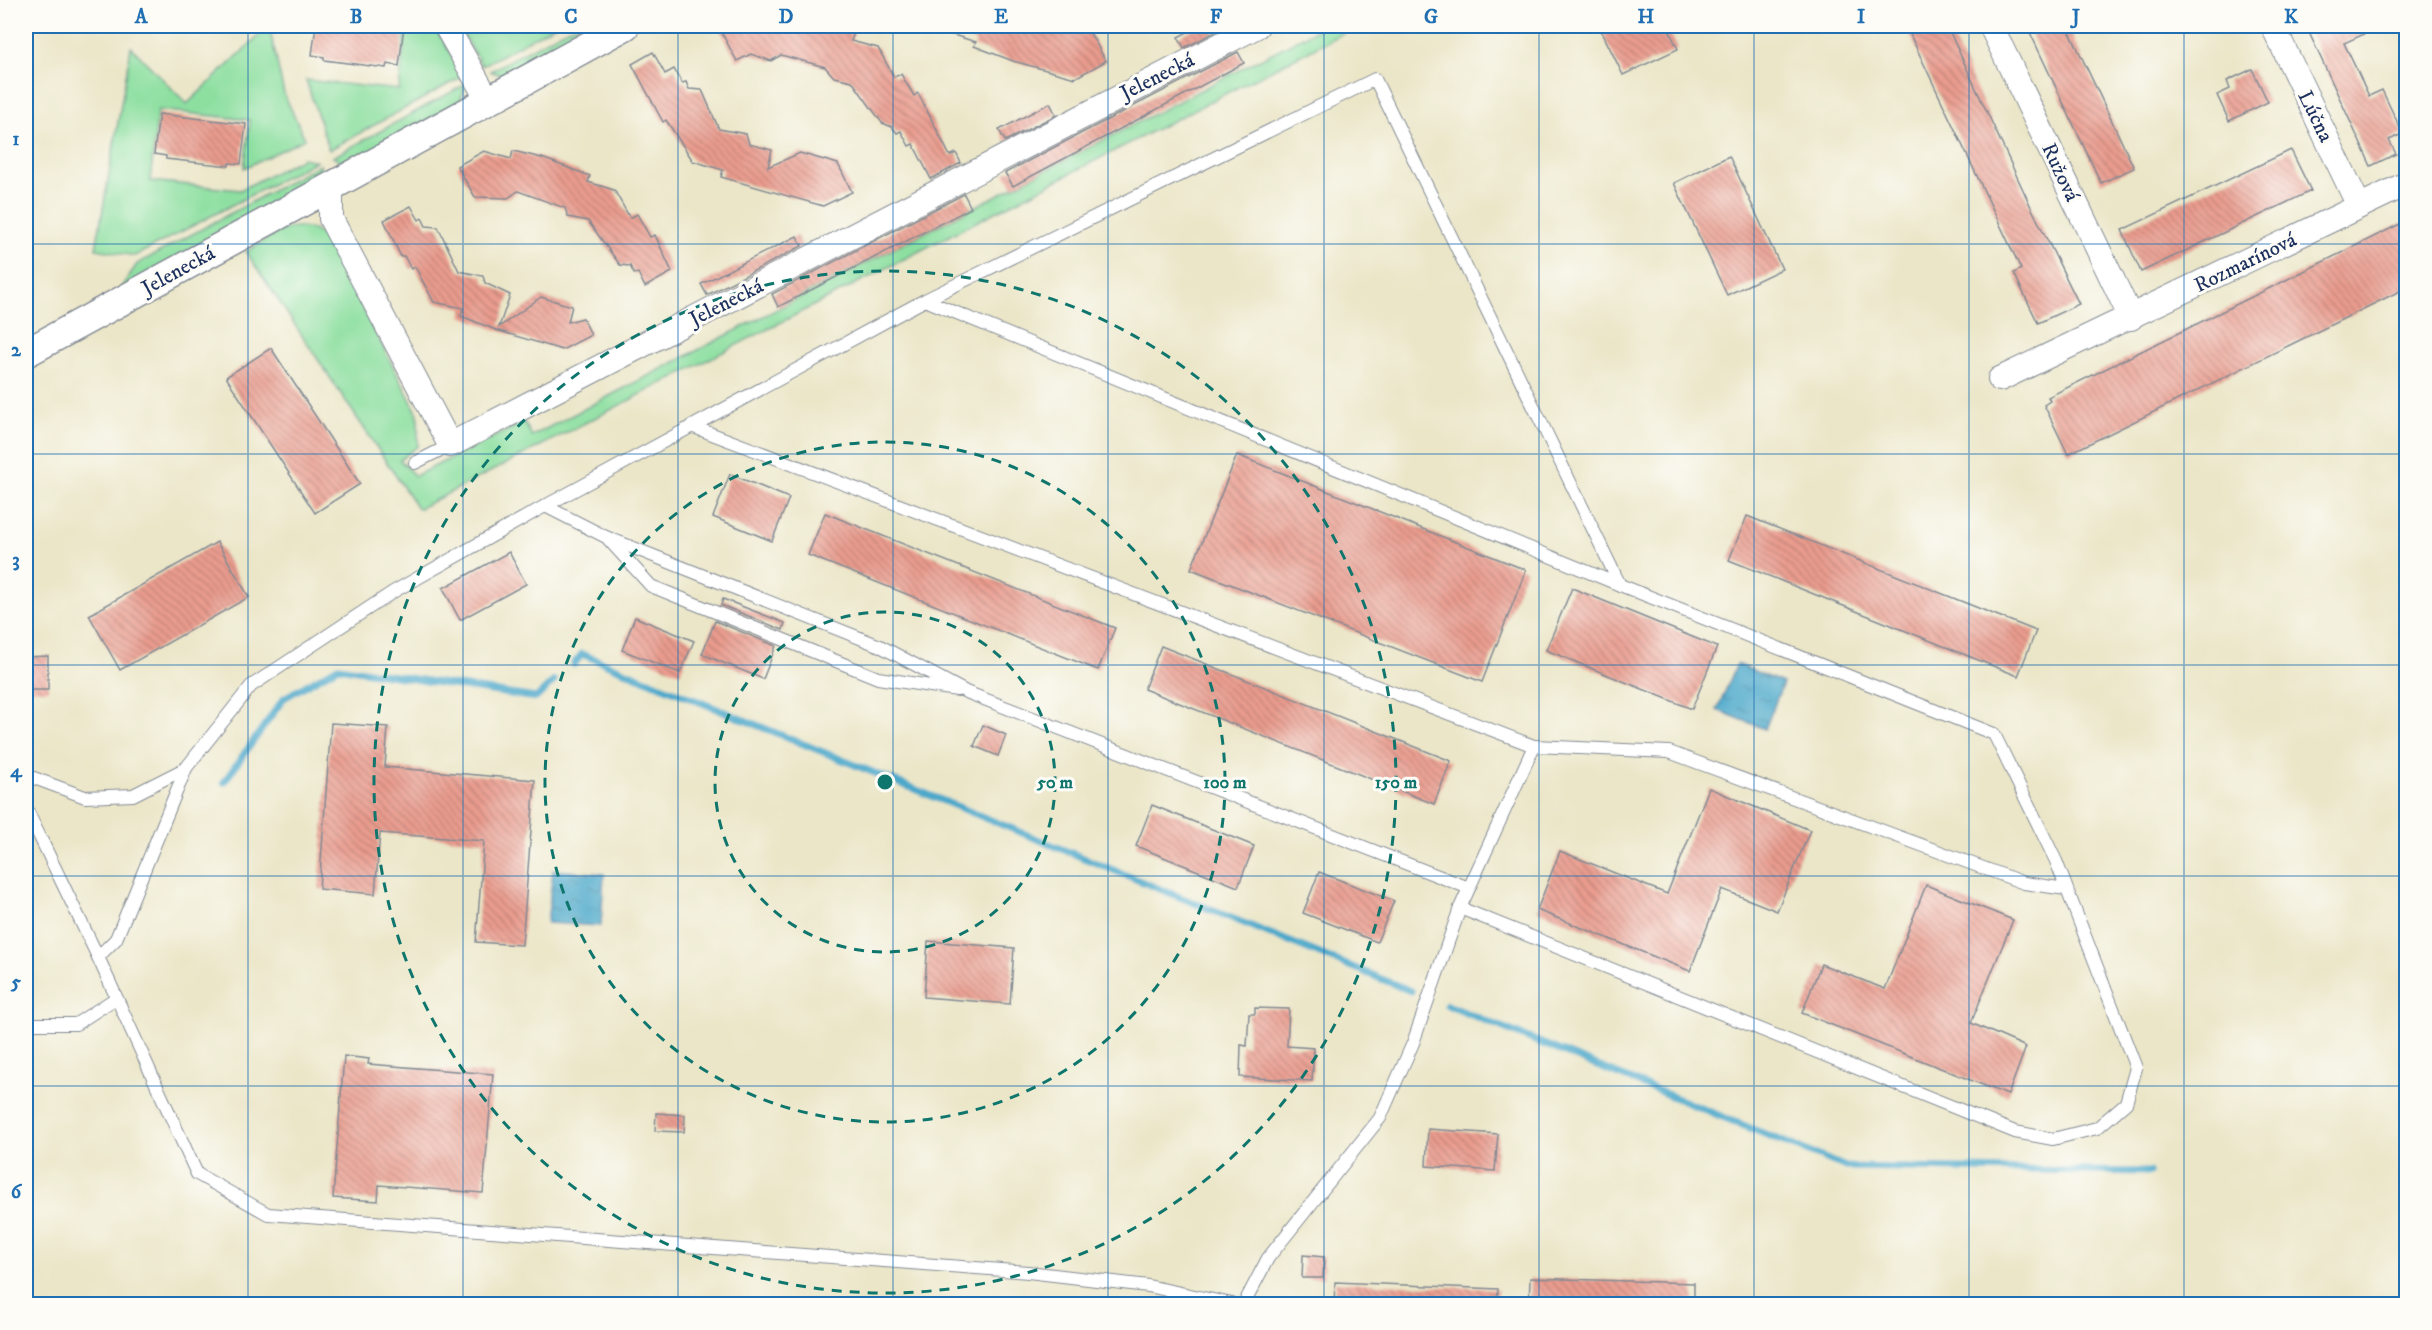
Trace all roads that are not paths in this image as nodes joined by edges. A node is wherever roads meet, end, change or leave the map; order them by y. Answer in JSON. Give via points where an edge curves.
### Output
{"nodes":[{"id":1,"x":446,"y":26,"type":"edge"},
{"id":2,"x":625,"y":26,"type":"edge"},
{"id":3,"x":1257,"y":26,"type":"edge"},
{"id":4,"x":1991,"y":26,"type":"edge"},
{"id":5,"x":2273,"y":26,"type":"edge"},
{"id":6,"x":488,"y":100,"type":"junction"},
{"id":7,"x":2406,"y":184,"type":"edge"},
{"id":8,"x":331,"y":187,"type":"junction"},
{"id":9,"x":2359,"y":206,"type":"junction"},
{"id":10,"x":925,"y":300,"type":"junction"},
{"id":11,"x":2131,"y":318,"type":"junction"},
{"id":12,"x":26,"y":353,"type":"edge"},
{"id":13,"x":2000,"y":379,"type":"dead end"},
{"id":14,"x":691,"y":426,"type":"junction"},
{"id":15,"x":450,"y":445,"type":"junction"},
{"id":16,"x":415,"y":463,"type":"dead end"},
{"id":17,"x":545,"y":506,"type":"junction"},
{"id":18,"x":606,"y":537,"type":"junction"},
{"id":19,"x":1620,"y":585,"type":"junction"},
{"id":20,"x":966,"y":692,"type":"junction"},
{"id":21,"x":1534,"y":746,"type":"junction"},
{"id":22,"x":186,"y":768,"type":"junction"},
{"id":23,"x":26,"y":776,"type":"edge"},
{"id":24,"x":26,"y":808,"type":"edge"},
{"id":25,"x":1469,"y":888,"type":"junction"},
{"id":26,"x":2066,"y":889,"type":"junction"},
{"id":27,"x":1460,"y":908,"type":"junction"},
{"id":28,"x":98,"y":957,"type":"junction"},
{"id":29,"x":116,"y":998,"type":"junction"},
{"id":30,"x":26,"y":1024,"type":"edge"},
{"id":31,"x":1232,"y":1305,"type":"edge"},
{"id":32,"x":1244,"y":1305,"type":"edge"}],
"edges":[{"from":1,"to":6,"type":"street"},
{"from":2,"to":6,"type":"street","name":"Jelenecká"},
{"from":3,"to":15,"type":"street","name":"Jelenecká"},
{"from":4,"to":11,"type":"street","name":"Ružová"},
{"from":5,"to":9,"type":"street","name":"Lúčna"},
{"from":6,"to":8,"type":"street","name":"Jelenecká"},
{"from":7,"to":9,"type":"street","name":"Rozmarínová"},
{"from":8,"to":12,"type":"street","name":"Jelenecká"},
{"from":8,"to":15,"type":"street","via":[[331,219]]},
{"from":9,"to":11,"type":"street","name":"Rozmarínová"},
{"from":10,"to":14,"type":"lane"},
{"from":10,"to":19,"type":"lane"},
{"from":10,"to":19,"type":"lane","via":[[1375,79]]},
{"from":11,"to":13,"type":"street","name":"Rozmarínová"},
{"from":14,"to":17,"type":"lane"},
{"from":14,"to":21,"type":"lane"},
{"from":15,"to":16,"type":"lane"},
{"from":17,"to":18,"type":"lane"},
{"from":17,"to":22,"type":"lane","via":[[393,592],[251,686]]},
{"from":18,"to":20,"type":"lane","via":[[880,646]]},
{"from":18,"to":20,"type":"lane","via":[[651,586],[878,678]]},
{"from":19,"to":26,"type":"lane","via":[[1994,734]]},
{"from":20,"to":25,"type":"lane"},
{"from":21,"to":25,"type":"lane"},
{"from":21,"to":26,"type":"lane","via":[[1669,752],[2024,883]]},
{"from":22,"to":23,"type":"lane","via":[[133,795],[85,797]]},
{"from":22,"to":28,"type":"lane","via":[[116,939]]},
{"from":24,"to":28,"type":"lane"},
{"from":25,"to":27,"type":"lane"},
{"from":26,"to":27,"type":"lane","via":[[2136,1068],[2126,1103],[2097,1128],[2053,1139],[2015,1132]]},
{"from":27,"to":32,"type":"lane","via":[[1413,1043],[1380,1118],[1268,1258]]},
{"from":28,"to":29,"type":"lane"},
{"from":29,"to":30,"type":"lane","via":[[76,1024]]},
{"from":29,"to":31,"type":"lane","via":[[197,1174],[268,1214],[1028,1272],[1148,1286]]}]}
